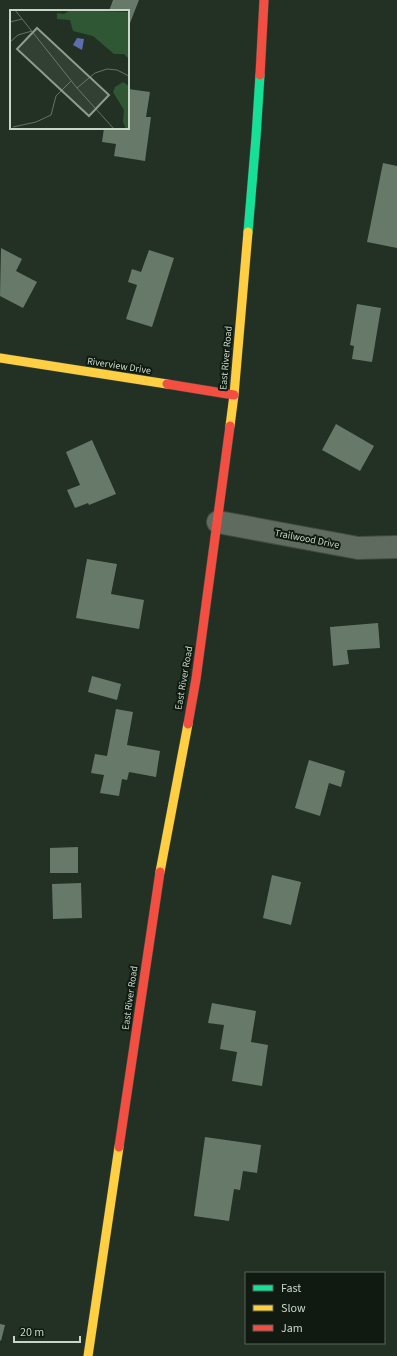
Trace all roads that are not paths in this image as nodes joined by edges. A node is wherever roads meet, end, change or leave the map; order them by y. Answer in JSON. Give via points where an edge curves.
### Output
{"nodes":[{"id":1,"x":264,"y":0,"type":"edge"},
{"id":2,"x":0,"y":358,"type":"edge"},
{"id":3,"x":234,"y":395,"type":"junction"},
{"id":4,"x":218,"y":522,"type":"junction"},
{"id":5,"x":397,"y":547,"type":"edge"},
{"id":6,"x":88,"y":1356,"type":"edge"}],
"edges":[{"from":1,"to":3,"type":"street","name":"East River Road","via":[[256,137]]},
{"from":2,"to":3,"type":"street","name":"Riverview Drive"},
{"from":3,"to":4,"type":"street","name":"East River Road"},
{"from":4,"to":5,"type":"street","name":"Trailwood Drive","via":[[358,548]]},
{"from":4,"to":6,"type":"street","name":"East River Road","via":[[196,679],[160,865]]}]}
